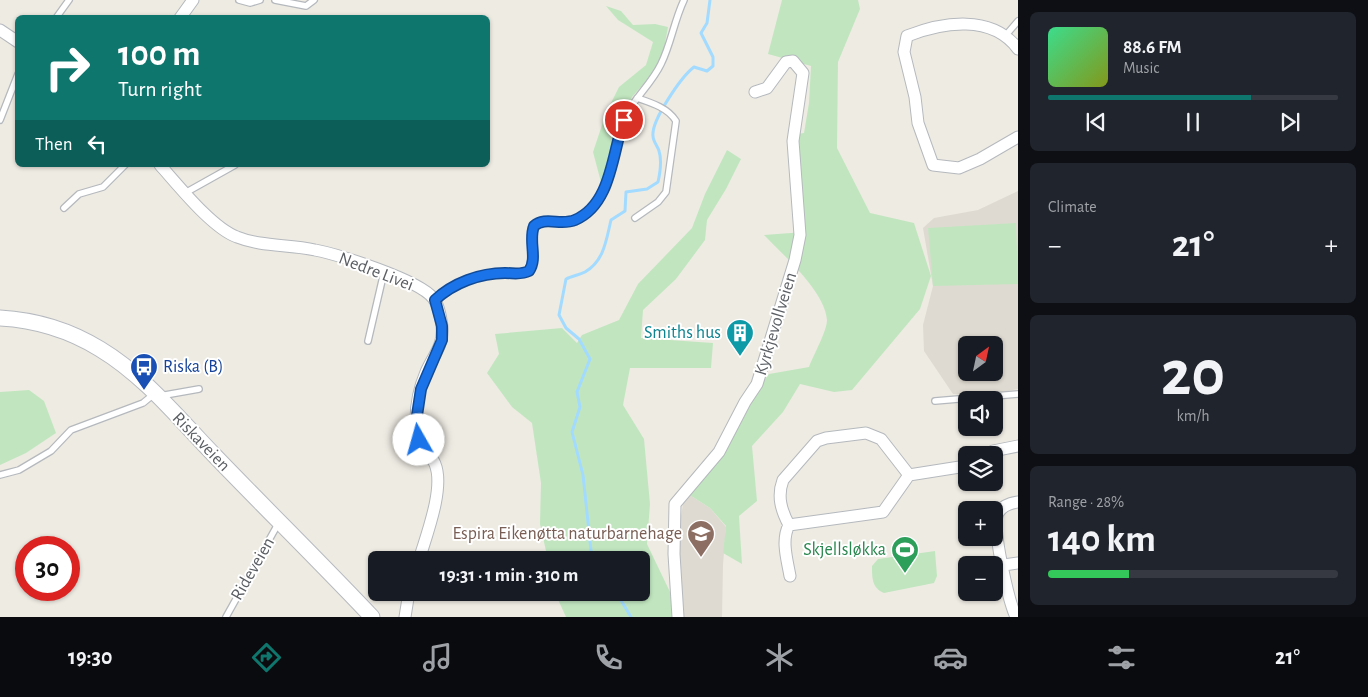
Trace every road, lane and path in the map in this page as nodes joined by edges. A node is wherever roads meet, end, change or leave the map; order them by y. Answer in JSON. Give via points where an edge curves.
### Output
{"nodes":[{"id":1,"x":69,"y":0,"type":"edge"},
{"id":2,"x":193,"y":0,"type":"edge"},
{"id":3,"x":239,"y":0,"type":"edge"},
{"id":4,"x":260,"y":0,"type":"edge"},
{"id":5,"x":275,"y":0,"type":"edge"},
{"id":6,"x":314,"y":0,"type":"edge"},
{"id":7,"x":684,"y":0,"type":"edge"},
{"id":8,"x":58,"y":15,"type":"edge"},
{"id":9,"x":182,"y":15,"type":"edge"},
{"id":10,"x":1018,"y":21,"type":"edge"},
{"id":11,"x":0,"y":30,"type":"edge"},
{"id":12,"x":1006,"y":35,"type":"junction"},
{"id":13,"x":15,"y":40,"type":"edge"},
{"id":14,"x":1018,"y":49,"type":"edge"},
{"id":15,"x":15,"y":82,"type":"edge"},
{"id":16,"x":755,"y":92,"type":"dead end"},
{"id":17,"x":637,"y":98,"type":"junction"},
{"id":18,"x":0,"y":120,"type":"edge"},
{"id":19,"x":1018,"y":137,"type":"edge"},
{"id":20,"x":123,"y":167,"type":"edge"},
{"id":21,"x":162,"y":167,"type":"edge"},
{"id":22,"x":231,"y":167,"type":"edge"},
{"id":23,"x":185,"y":193,"type":"junction"},
{"id":24,"x":64,"y":208,"type":"dead end"},
{"id":25,"x":635,"y":218,"type":"dead end"},
{"id":26,"x":384,"y":272,"type":"junction"},
{"id":27,"x":435,"y":300,"type":"junction"},
{"id":28,"x":0,"y":318,"type":"edge"},
{"id":29,"x":368,"y":341,"type":"dead end"},
{"id":30,"x":199,"y":389,"type":"dead end"},
{"id":31,"x":1018,"y":394,"type":"edge"},
{"id":32,"x":157,"y":396,"type":"junction"},
{"id":33,"x":934,"y":401,"type":"dead end"},
{"id":34,"x":1018,"y":446,"type":"edge"},
{"id":35,"x":1003,"y":448,"type":"edge"},
{"id":36,"x":958,"y":467,"type":"edge"},
{"id":37,"x":909,"y":475,"type":"junction"},
{"id":38,"x":0,"y":476,"type":"edge"},
{"id":39,"x":1018,"y":502,"type":"edge"},
{"id":40,"x":279,"y":522,"type":"junction"},
{"id":41,"x":789,"y":525,"type":"junction"},
{"id":42,"x":421,"y":551,"type":"edge"},
{"id":43,"x":1018,"y":562,"type":"edge"},
{"id":44,"x":1004,"y":565,"type":"junction"},
{"id":45,"x":790,"y":576,"type":"dead end"},
{"id":46,"x":407,"y":601,"type":"edge"},
{"id":47,"x":226,"y":617,"type":"edge"},
{"id":48,"x":372,"y":617,"type":"edge"},
{"id":49,"x":404,"y":617,"type":"edge"},
{"id":50,"x":678,"y":617,"type":"edge"},
{"id":51,"x":1016,"y":617,"type":"edge"}],
"edges":[{"from":1,"to":8,"type":"lane"},
{"from":2,"to":9,"type":"street"},
{"from":3,"to":4,"type":"lane","via":[[250,3]]},
{"from":5,"to":6,"type":"lane","via":[[299,6],[309,5]]},
{"from":7,"to":17,"type":"lane","via":[[661,64]]},
{"from":10,"to":12,"type":"lane"},
{"from":11,"to":13,"type":"street"},
{"from":12,"to":14,"type":"street"},
{"from":12,"to":19,"type":"street","via":[[983,25],[924,30],[907,36],[904,52],[918,123],[933,165],[959,168]]},
{"from":15,"to":18,"type":"lane"},
{"from":16,"to":50,"type":"street","name":"Kyrkjevollveien","via":[[767,88],[786,62],[793,61],[803,73],[793,141],[800,235],[757,384],[744,402],[719,452],[675,504]]},
{"from":17,"to":25,"type":"lane","via":[[659,106],[672,114],[676,121],[666,192],[658,202]]},
{"from":17,"to":27,"type":"lane","via":[[624,120],[610,172],[594,204],[572,221],[541,222],[534,226],[533,259],[529,271],[482,276],[456,285]]},
{"from":20,"to":24,"type":"lane","via":[[103,187],[79,194]]},
{"from":21,"to":23,"type":"street","name":"Nedre Livei"},
{"from":22,"to":23,"type":"lane"},
{"from":23,"to":26,"type":"street","name":"Nedre Livei","via":[[235,237],[314,250]]},
{"from":26,"to":27,"type":"street","name":"Nedre Livei","via":[[424,290]]},
{"from":26,"to":29,"type":"lane"},
{"from":27,"to":42,"type":"street","name":"Nedre Livei","via":[[442,340],[423,381],[416,422],[419,440],[435,465],[437,483]]},
{"from":28,"to":32,"type":"main road","name":"Riskaveien","via":[[43,324],[80,338],[120,363]]},
{"from":30,"to":32,"type":"lane"},
{"from":31,"to":33,"type":"lane"},
{"from":32,"to":38,"type":"lane","via":[[68,432],[51,451],[19,470]]},
{"from":32,"to":40,"type":"main road","name":"Riskaveien"},
{"from":34,"to":35,"type":"street"},
{"from":36,"to":37,"type":"street"},
{"from":37,"to":41,"type":"street","via":[[883,512]]},
{"from":37,"to":41,"type":"street","via":[[881,439],[874,435],[866,433],[817,441],[780,486],[781,510]]},
{"from":39,"to":44,"type":"street","via":[[1004,506],[998,514],[996,527]]},
{"from":40,"to":47,"type":"lane","name":"Rideveien"},
{"from":40,"to":48,"type":"main road","name":"Riskaveien"},
{"from":41,"to":45,"type":"street","via":[[785,544]]},
{"from":43,"to":44,"type":"street"},
{"from":44,"to":51,"type":"street","via":[[1010,603]]},
{"from":46,"to":49,"type":"street"}]}
